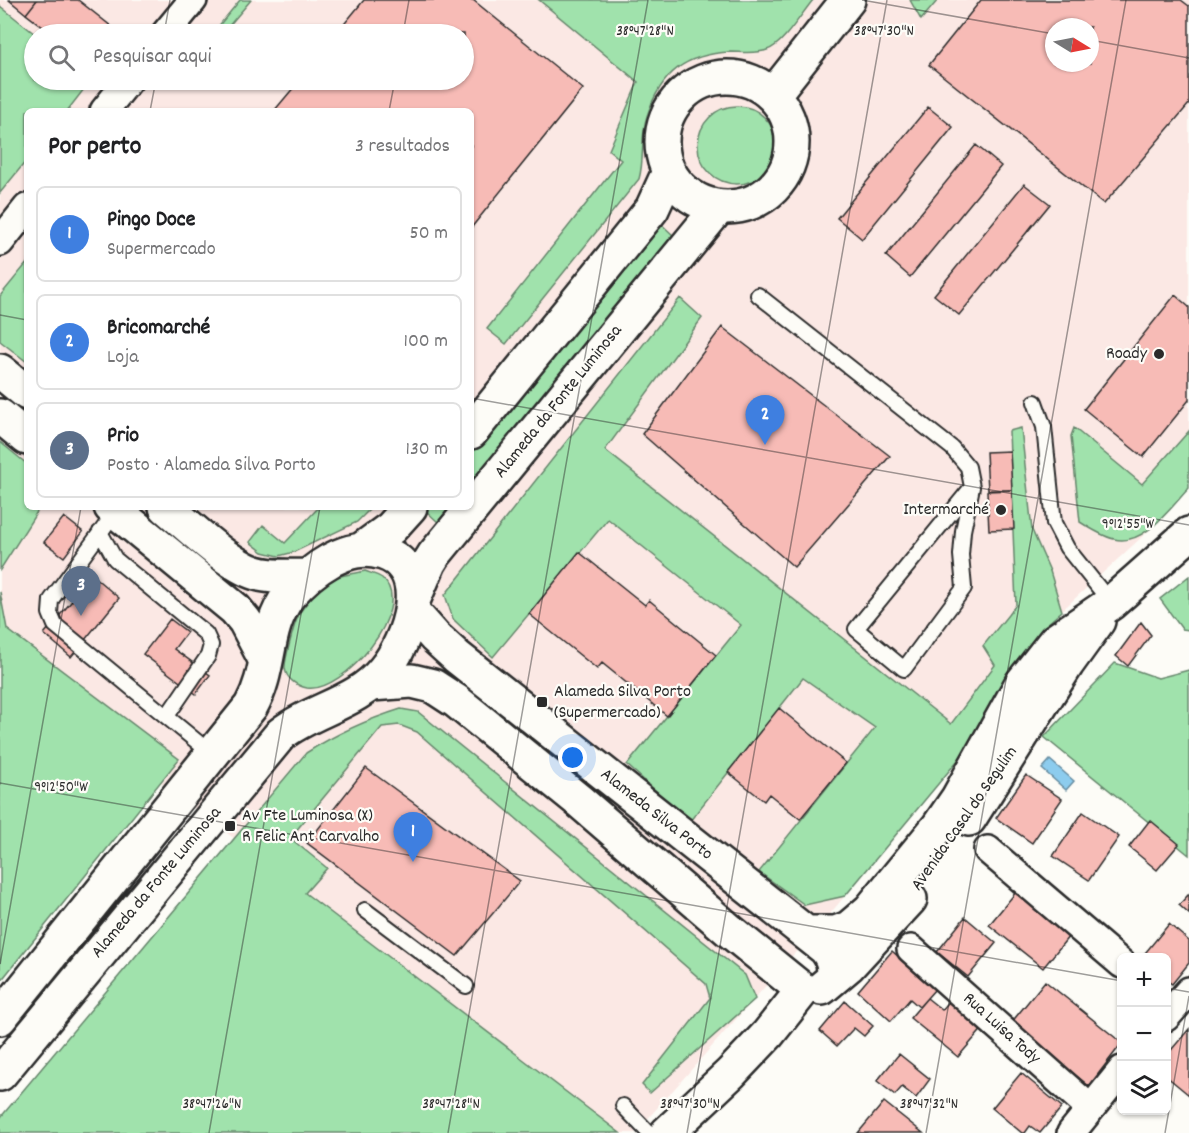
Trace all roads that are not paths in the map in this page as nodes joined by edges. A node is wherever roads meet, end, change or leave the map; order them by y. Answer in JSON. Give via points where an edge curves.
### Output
{"nodes":[{"id":1,"x":193,"y":0,"type":"edge"},
{"id":2,"x":848,"y":0,"type":"edge"},
{"id":3,"x":173,"y":24,"type":"edge"},
{"id":4,"x":121,"y":90,"type":"edge"},
{"id":5,"x":773,"y":95,"type":"junction"},
{"id":6,"x":106,"y":108,"type":"edge"},
{"id":7,"x":669,"y":172,"type":"junction"},
{"id":8,"x":719,"y":207,"type":"junction"},
{"id":9,"x":24,"y":212,"type":"edge"},
{"id":10,"x":0,"y":242,"type":"edge"},
{"id":11,"x":758,"y":295,"type":"dead end"},
{"id":12,"x":0,"y":371,"type":"edge"},
{"id":13,"x":24,"y":391,"type":"edge"},
{"id":14,"x":1035,"y":402,"type":"dead end"},
{"id":15,"x":0,"y":416,"type":"edge"},
{"id":16,"x":474,"y":428,"type":"edge"},
{"id":17,"x":24,"y":436,"type":"edge"},
{"id":18,"x":972,"y":487,"type":"junction"},
{"id":19,"x":474,"y":506,"type":"edge"},
{"id":20,"x":170,"y":510,"type":"edge"},
{"id":21,"x":407,"y":510,"type":"edge"},
{"id":22,"x":471,"y":510,"type":"edge"},
{"id":23,"x":109,"y":517,"type":"edge"},
{"id":24,"x":1189,"y":534,"type":"edge"},
{"id":25,"x":361,"y":550,"type":"junction"},
{"id":26,"x":307,"y":576,"type":"junction"},
{"id":27,"x":1110,"y":603,"type":"junction"},
{"id":28,"x":412,"y":606,"type":"junction"},
{"id":29,"x":265,"y":666,"type":"junction"},
{"id":30,"x":371,"y":684,"type":"junction"},
{"id":31,"x":327,"y":708,"type":"junction"},
{"id":32,"x":167,"y":716,"type":"junction"},
{"id":33,"x":212,"y":754,"type":"junction"},
{"id":34,"x":988,"y":850,"type":"dead end"},
{"id":35,"x":765,"y":902,"type":"junction"},
{"id":36,"x":365,"y":910,"type":"dead end"},
{"id":37,"x":730,"y":932,"type":"junction"},
{"id":38,"x":807,"y":933,"type":"junction"},
{"id":39,"x":911,"y":949,"type":"dead end"},
{"id":40,"x":1117,"y":960,"type":"edge"},
{"id":41,"x":833,"y":978,"type":"junction"},
{"id":42,"x":466,"y":986,"type":"dead end"},
{"id":43,"x":803,"y":990,"type":"junction"},
{"id":44,"x":0,"y":1018,"type":"edge"},
{"id":45,"x":0,"y":1074,"type":"edge"},
{"id":46,"x":1117,"y":1076,"type":"edge"},
{"id":47,"x":623,"y":1106,"type":"dead end"},
{"id":48,"x":1090,"y":1108,"type":"junction"},
{"id":49,"x":650,"y":1133,"type":"edge"},
{"id":50,"x":667,"y":1133,"type":"edge"},
{"id":51,"x":1071,"y":1133,"type":"edge"}],
"edges":[{"from":1,"to":3,"type":"street"},
{"from":2,"to":5,"type":"main road"},
{"from":4,"to":6,"type":"street"},
{"from":5,"to":7,"type":"main road","via":[[754,82],[732,76],[709,79],[688,89],[673,106],[663,127],[662,150]]},
{"from":5,"to":8,"type":"main road","via":[[787,114],[793,138],[790,161],[779,183],[762,198],[741,206]]},
{"from":7,"to":8,"type":"main road","via":[[681,189],[698,201]]},
{"from":7,"to":16,"type":"main road","via":[[652,209]]},
{"from":8,"to":19,"type":"main road","name":"Alameda da Fonte Luminosa"},
{"from":9,"to":10,"type":"street"},
{"from":11,"to":18,"type":"lane","via":[[952,448],[968,467]]},
{"from":12,"to":13,"type":"main road"},
{"from":14,"to":27,"type":"lane","via":[[1044,427],[1054,523],[1067,549]]},
{"from":15,"to":17,"type":"main road"},
{"from":18,"to":18,"type":"lane","via":[[856,629],[904,669],[964,588],[961,555]]},
{"from":20,"to":26,"type":"main road","via":[[254,573]]},
{"from":21,"to":25,"type":"main road","name":"Alameda da Fonte Luminosa"},
{"from":22,"to":28,"type":"main road","name":"Alameda da Fonte Luminosa","via":[[429,563]]},
{"from":23,"to":29,"type":"main road","via":[[235,609],[245,621]]},
{"from":23,"to":32,"type":"lane","via":[[115,559],[206,634],[211,645],[208,656]]},
{"from":23,"to":32,"type":"lane","via":[[51,600],[50,613],[55,625]]},
{"from":24,"to":27,"type":"main road","name":"Avenida Casal do Segulim"},
{"from":25,"to":26,"type":"main road","name":"Alameda da Fonte Luminosa","via":[[335,558]]},
{"from":25,"to":28,"type":"main road","name":"Alameda da Fonte Luminosa","via":[[388,555],[396,561],[409,578]]},
{"from":26,"to":29,"type":"main road","name":"Alameda da Fonte Luminosa","via":[[277,615]]},
{"from":27,"to":38,"type":"main road","name":"Avenida Casal do Segulim","via":[[1055,641],[999,723],[958,798],[870,910],[849,928],[836,933]]},
{"from":27,"to":41,"type":"main road","name":"Avenida Casal do Segulim","via":[[925,881],[887,926]]},
{"from":28,"to":30,"type":"main road","name":"Alameda da Fonte Luminosa","via":[[409,624],[394,657]]},
{"from":28,"to":35,"type":"main road","name":"Alameda Silva Porto","via":[[435,637],[457,657]]},
{"from":29,"to":31,"type":"main road","name":"Alameda da Fonte Luminosa","via":[[277,697],[289,706],[309,711]]},
{"from":29,"to":33,"type":"main road","name":"Alameda da Fonte Luminosa","via":[[251,706]]},
{"from":30,"to":31,"type":"main road","name":"Alameda da Fonte Luminosa"},
{"from":30,"to":37,"type":"main road","name":"Alameda Silva Porto","via":[[412,681],[433,687],[456,701]]},
{"from":31,"to":45,"type":"main road","name":"Alameda da Fonte Luminosa","via":[[280,734]]},
{"from":32,"to":33,"type":"lane"},
{"from":33,"to":44,"type":"main road","name":"Alameda da Fonte Luminosa"},
{"from":34,"to":40,"type":"street"},
{"from":35,"to":37,"type":"main road","via":[[741,900],[732,913]]},
{"from":35,"to":38,"type":"main road","name":"Alameda Silva Porto"},
{"from":36,"to":42,"type":"lane"},
{"from":37,"to":43,"type":"main road","name":"Alameda Silva Porto"},
{"from":38,"to":41,"type":"main road","name":"Alameda Silva Porto","via":[[832,957]]},
{"from":39,"to":48,"type":"street","name":"Rua Luisa Tody"},
{"from":41,"to":43,"type":"main road","name":"Avenida Casal do Segulim","via":[[817,990]]},
{"from":43,"to":50,"type":"main road","via":[[731,1073]]},
{"from":46,"to":48,"type":"street"},
{"from":47,"to":49,"type":"lane"},
{"from":48,"to":51,"type":"street"}]}
